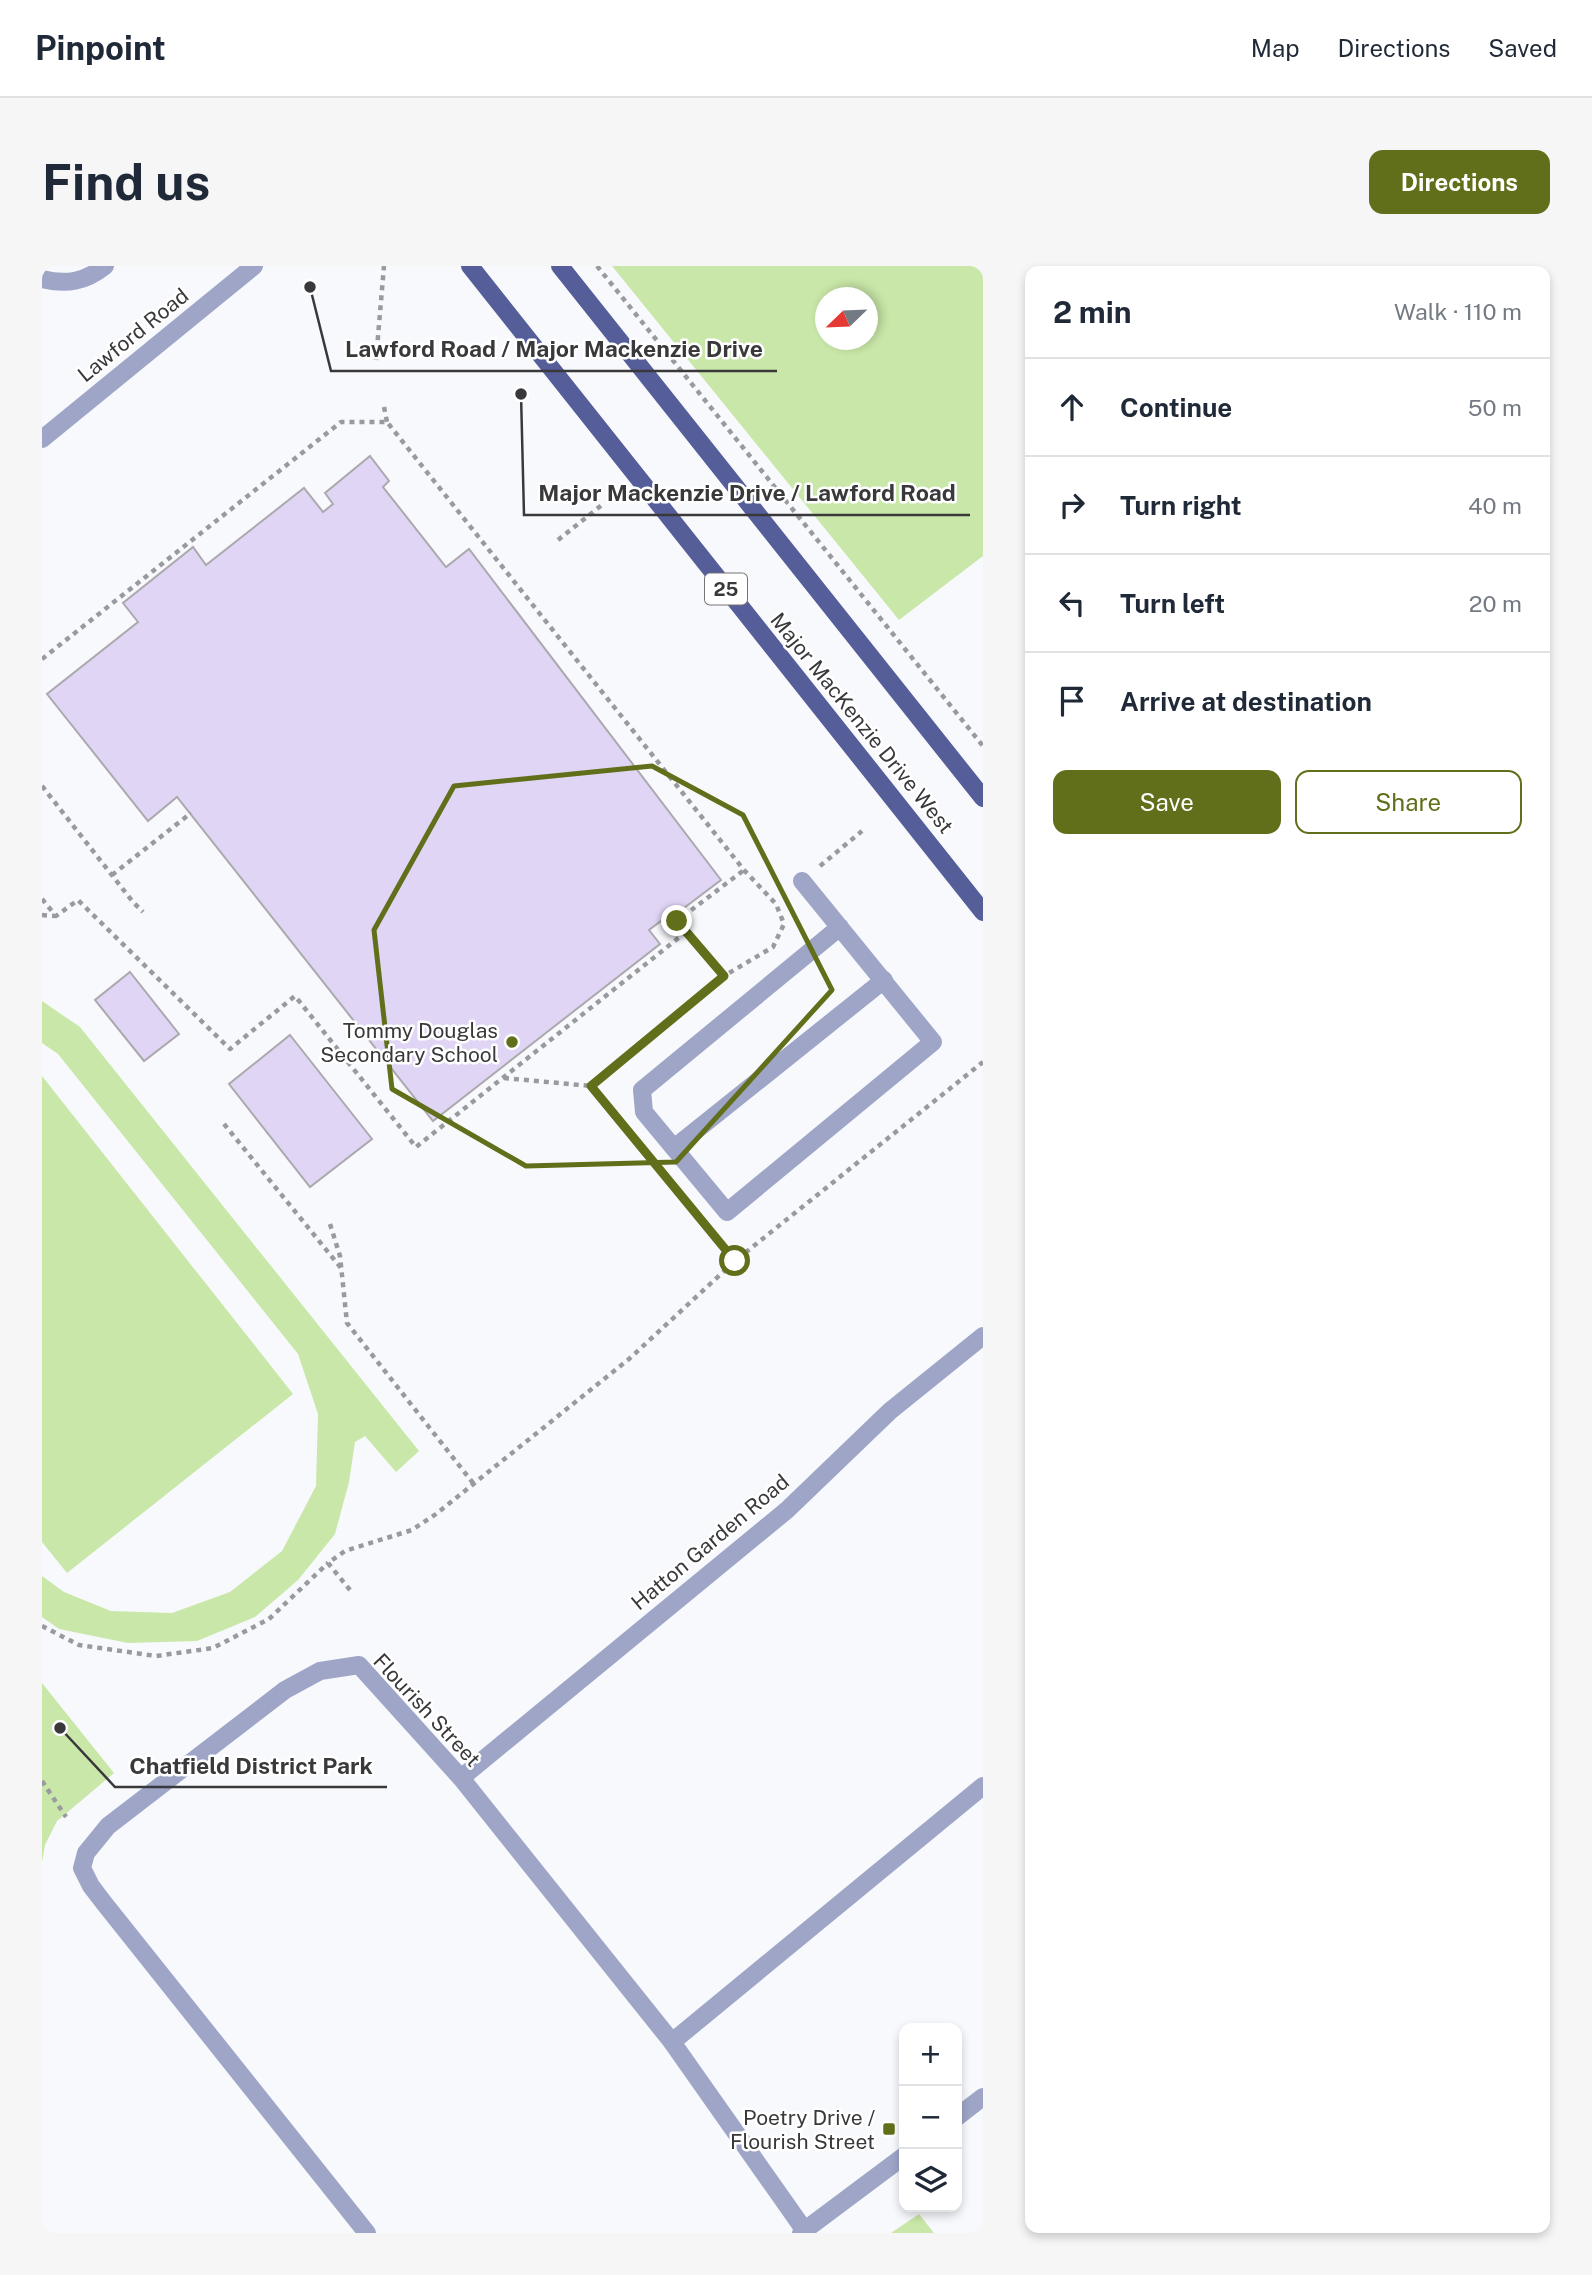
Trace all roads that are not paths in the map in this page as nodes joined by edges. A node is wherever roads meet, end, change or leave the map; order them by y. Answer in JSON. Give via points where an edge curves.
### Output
{"nodes":[{"id":1,"x":105,"y":266,"type":"edge"},
{"id":2,"x":254,"y":266,"type":"edge"},
{"id":3,"x":470,"y":266,"type":"edge"},
{"id":4,"x":560,"y":266,"type":"edge"},
{"id":5,"x":42,"y":279,"type":"edge"},
{"id":6,"x":42,"y":439,"type":"edge"},
{"id":7,"x":983,"y":798,"type":"edge"},
{"id":8,"x":803,"y":881,"type":"dead end"},
{"id":9,"x":983,"y":912,"type":"edge"},
{"id":10,"x":841,"y":927,"type":"junction"},
{"id":11,"x":884,"y":980,"type":"junction"},
{"id":12,"x":674,"y":1148,"type":"junction"},
{"id":13,"x":983,"y":1336,"type":"edge"},
{"id":14,"x":461,"y":1778,"type":"junction"},
{"id":15,"x":983,"y":1786,"type":"edge"},
{"id":16,"x":673,"y":2042,"type":"junction"},
{"id":17,"x":983,"y":2097,"type":"edge"},
{"id":18,"x":962,"y":2112,"type":"edge"},
{"id":19,"x":899,"y":2160,"type":"edge"},
{"id":20,"x":803,"y":2232,"type":"edge"},
{"id":21,"x":367,"y":2233,"type":"edge"}],
"edges":[{"from":1,"to":5,"type":"street","via":[[78,281]]},
{"from":2,"to":6,"type":"street","name":"Lawford Road"},
{"from":3,"to":9,"type":"main road","name":"Major MacKenzie Drive West","number":"25"},
{"from":4,"to":7,"type":"main road"},
{"from":8,"to":10,"type":"street"},
{"from":10,"to":11,"type":"street"},
{"from":10,"to":12,"type":"street","via":[[642,1090],[644,1112]]},
{"from":11,"to":12,"type":"street"},
{"from":11,"to":12,"type":"street","via":[[933,1042],[727,1212]]},
{"from":13,"to":14,"type":"street","name":"Hatton Garden Road","via":[[890,1411],[786,1510]]},
{"from":14,"to":16,"type":"street","name":"Flourish Street"},
{"from":14,"to":21,"type":"street","name":"Flourish Street","via":[[359,1665],[320,1671],[285,1690],[108,1826],[86,1853],[82,1868],[104,1903]]},
{"from":15,"to":16,"type":"street"},
{"from":16,"to":20,"type":"street","name":"Flourish Street"},
{"from":17,"to":18,"type":"street"},
{"from":19,"to":20,"type":"street"}]}
